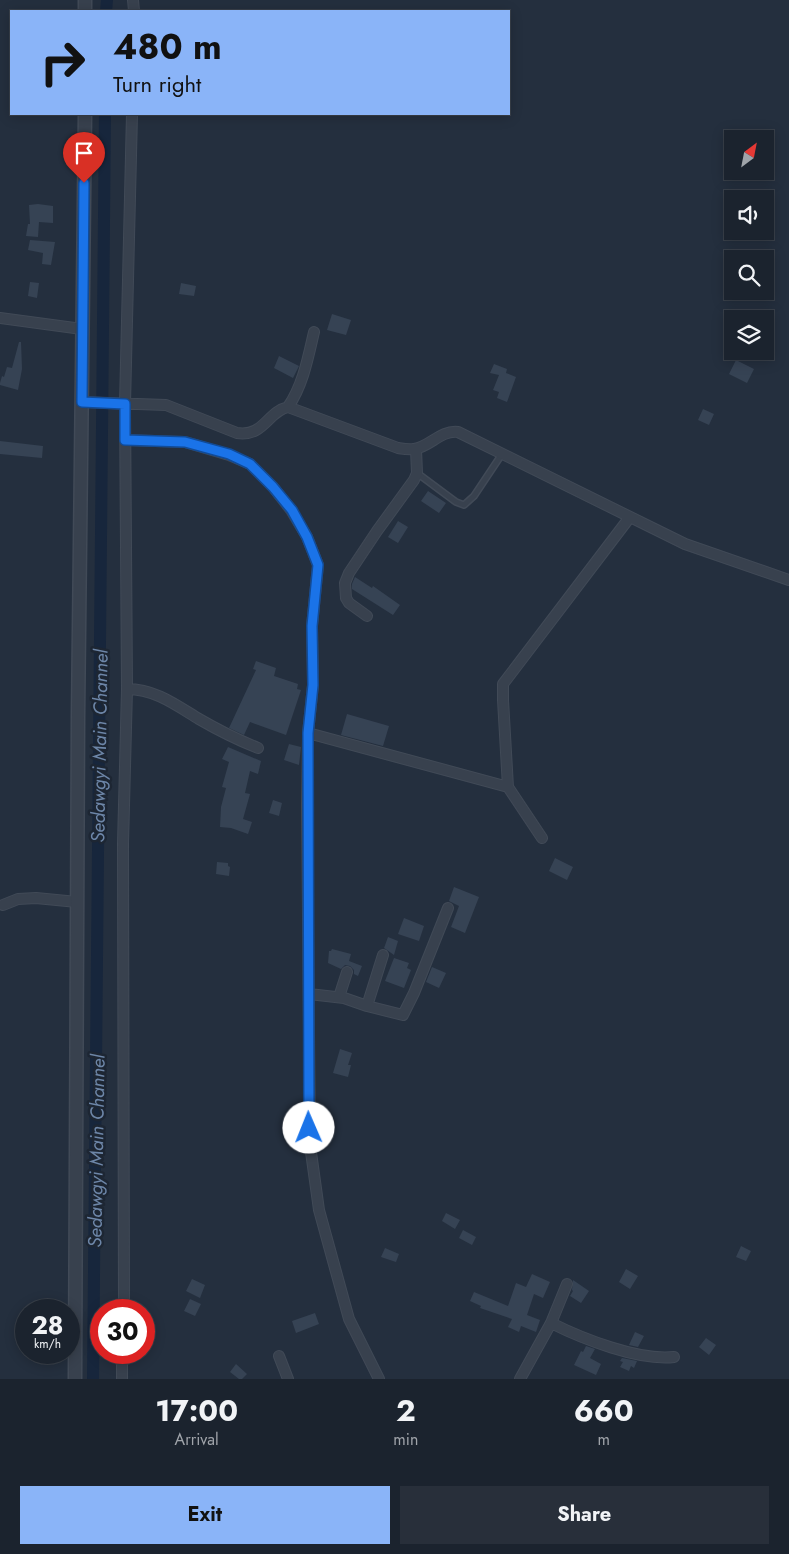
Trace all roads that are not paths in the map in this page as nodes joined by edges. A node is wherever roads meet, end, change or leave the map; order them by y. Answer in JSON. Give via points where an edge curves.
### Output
{"nodes":[{"id":1,"x":85,"y":115,"type":"edge"},
{"id":2,"x":132,"y":115,"type":"edge"},
{"id":3,"x":0,"y":318,"type":"edge"},
{"id":4,"x":82,"y":329,"type":"junction"},
{"id":5,"x":314,"y":332,"type":"dead end"},
{"id":6,"x":84,"y":402,"type":"junction"},
{"id":7,"x":122,"y":403,"type":"junction"},
{"id":8,"x":288,"y":407,"type":"junction"},
{"id":9,"x":125,"y":440,"type":"junction"},
{"id":10,"x":416,"y":449,"type":"junction"},
{"id":11,"x":502,"y":454,"type":"junction"},
{"id":12,"x":417,"y":473,"type":"junction"},
{"id":13,"x":630,"y":517,"type":"junction"},
{"id":14,"x":789,"y":580,"type":"edge"},
{"id":15,"x":367,"y":616,"type":"dead end"},
{"id":16,"x":127,"y":689,"type":"junction"},
{"id":17,"x":308,"y":733,"type":"junction"},
{"id":18,"x":258,"y":748,"type":"dead end"},
{"id":19,"x":508,"y":787,"type":"junction"},
{"id":20,"x":542,"y":838,"type":"dead end"},
{"id":21,"x":77,"y":902,"type":"junction"},
{"id":22,"x":4,"y":905,"type":"dead end"},
{"id":23,"x":448,"y":908,"type":"dead end"},
{"id":24,"x":383,"y":955,"type":"dead end"},
{"id":25,"x":347,"y":972,"type":"dead end"},
{"id":26,"x":309,"y":994,"type":"junction"},
{"id":27,"x":339,"y":997,"type":"junction"},
{"id":28,"x":367,"y":1006,"type":"junction"},
{"id":29,"x":567,"y":1284,"type":"dead end"},
{"id":30,"x":124,"y":1299,"type":"edge"},
{"id":31,"x":551,"y":1324,"type":"junction"},
{"id":32,"x":279,"y":1356,"type":"dead end"},
{"id":33,"x":674,"y":1357,"type":"dead end"},
{"id":34,"x":122,"y":1364,"type":"edge"},
{"id":35,"x":75,"y":1379,"type":"edge"},
{"id":36,"x":122,"y":1379,"type":"edge"},
{"id":37,"x":288,"y":1379,"type":"edge"},
{"id":38,"x":379,"y":1379,"type":"edge"},
{"id":39,"x":520,"y":1379,"type":"edge"}],
"edges":[{"from":1,"to":4,"type":"street"},
{"from":2,"to":7,"type":"street"},
{"from":3,"to":4,"type":"street"},
{"from":4,"to":6,"type":"street"},
{"from":5,"to":8,"type":"street","via":[[300,386]]},
{"from":6,"to":7,"type":"street"},
{"from":6,"to":21,"type":"street"},
{"from":7,"to":8,"type":"street","via":[[173,407],[245,434],[258,430]]},
{"from":7,"to":9,"type":"street"},
{"from":8,"to":10,"type":"street","via":[[398,448]]},
{"from":9,"to":16,"type":"street"},
{"from":9,"to":17,"type":"street","via":[[185,442],[229,454],[250,464],[292,510],[318,565]]},
{"from":10,"to":11,"type":"street","via":[[446,432],[456,432]]},
{"from":10,"to":12,"type":"street"},
{"from":11,"to":12,"type":"lane","via":[[474,496],[464,505]]},
{"from":11,"to":13,"type":"street"},
{"from":12,"to":15,"type":"street","via":[[345,583],[349,603]]},
{"from":13,"to":14,"type":"street","via":[[685,544]]},
{"from":13,"to":19,"type":"street","via":[[503,684]]},
{"from":16,"to":18,"type":"street","via":[[159,695]]},
{"from":16,"to":30,"type":"street","via":[[123,844]]},
{"from":17,"to":19,"type":"street"},
{"from":17,"to":26,"type":"street"},
{"from":19,"to":20,"type":"street"},
{"from":21,"to":22,"type":"street","via":[[36,898],[18,899]]},
{"from":21,"to":35,"type":"street"},
{"from":23,"to":28,"type":"street","via":[[403,1015]]},
{"from":24,"to":28,"type":"street"},
{"from":25,"to":27,"type":"street"},
{"from":26,"to":27,"type":"street"},
{"from":26,"to":38,"type":"street","via":[[310,1145],[319,1210],[349,1319]]},
{"from":27,"to":28,"type":"street"},
{"from":29,"to":31,"type":"street"},
{"from":31,"to":33,"type":"street","via":[[599,1344],[654,1358]]},
{"from":31,"to":39,"type":"street"},
{"from":32,"to":37,"type":"street"},
{"from":34,"to":36,"type":"street"}]}
